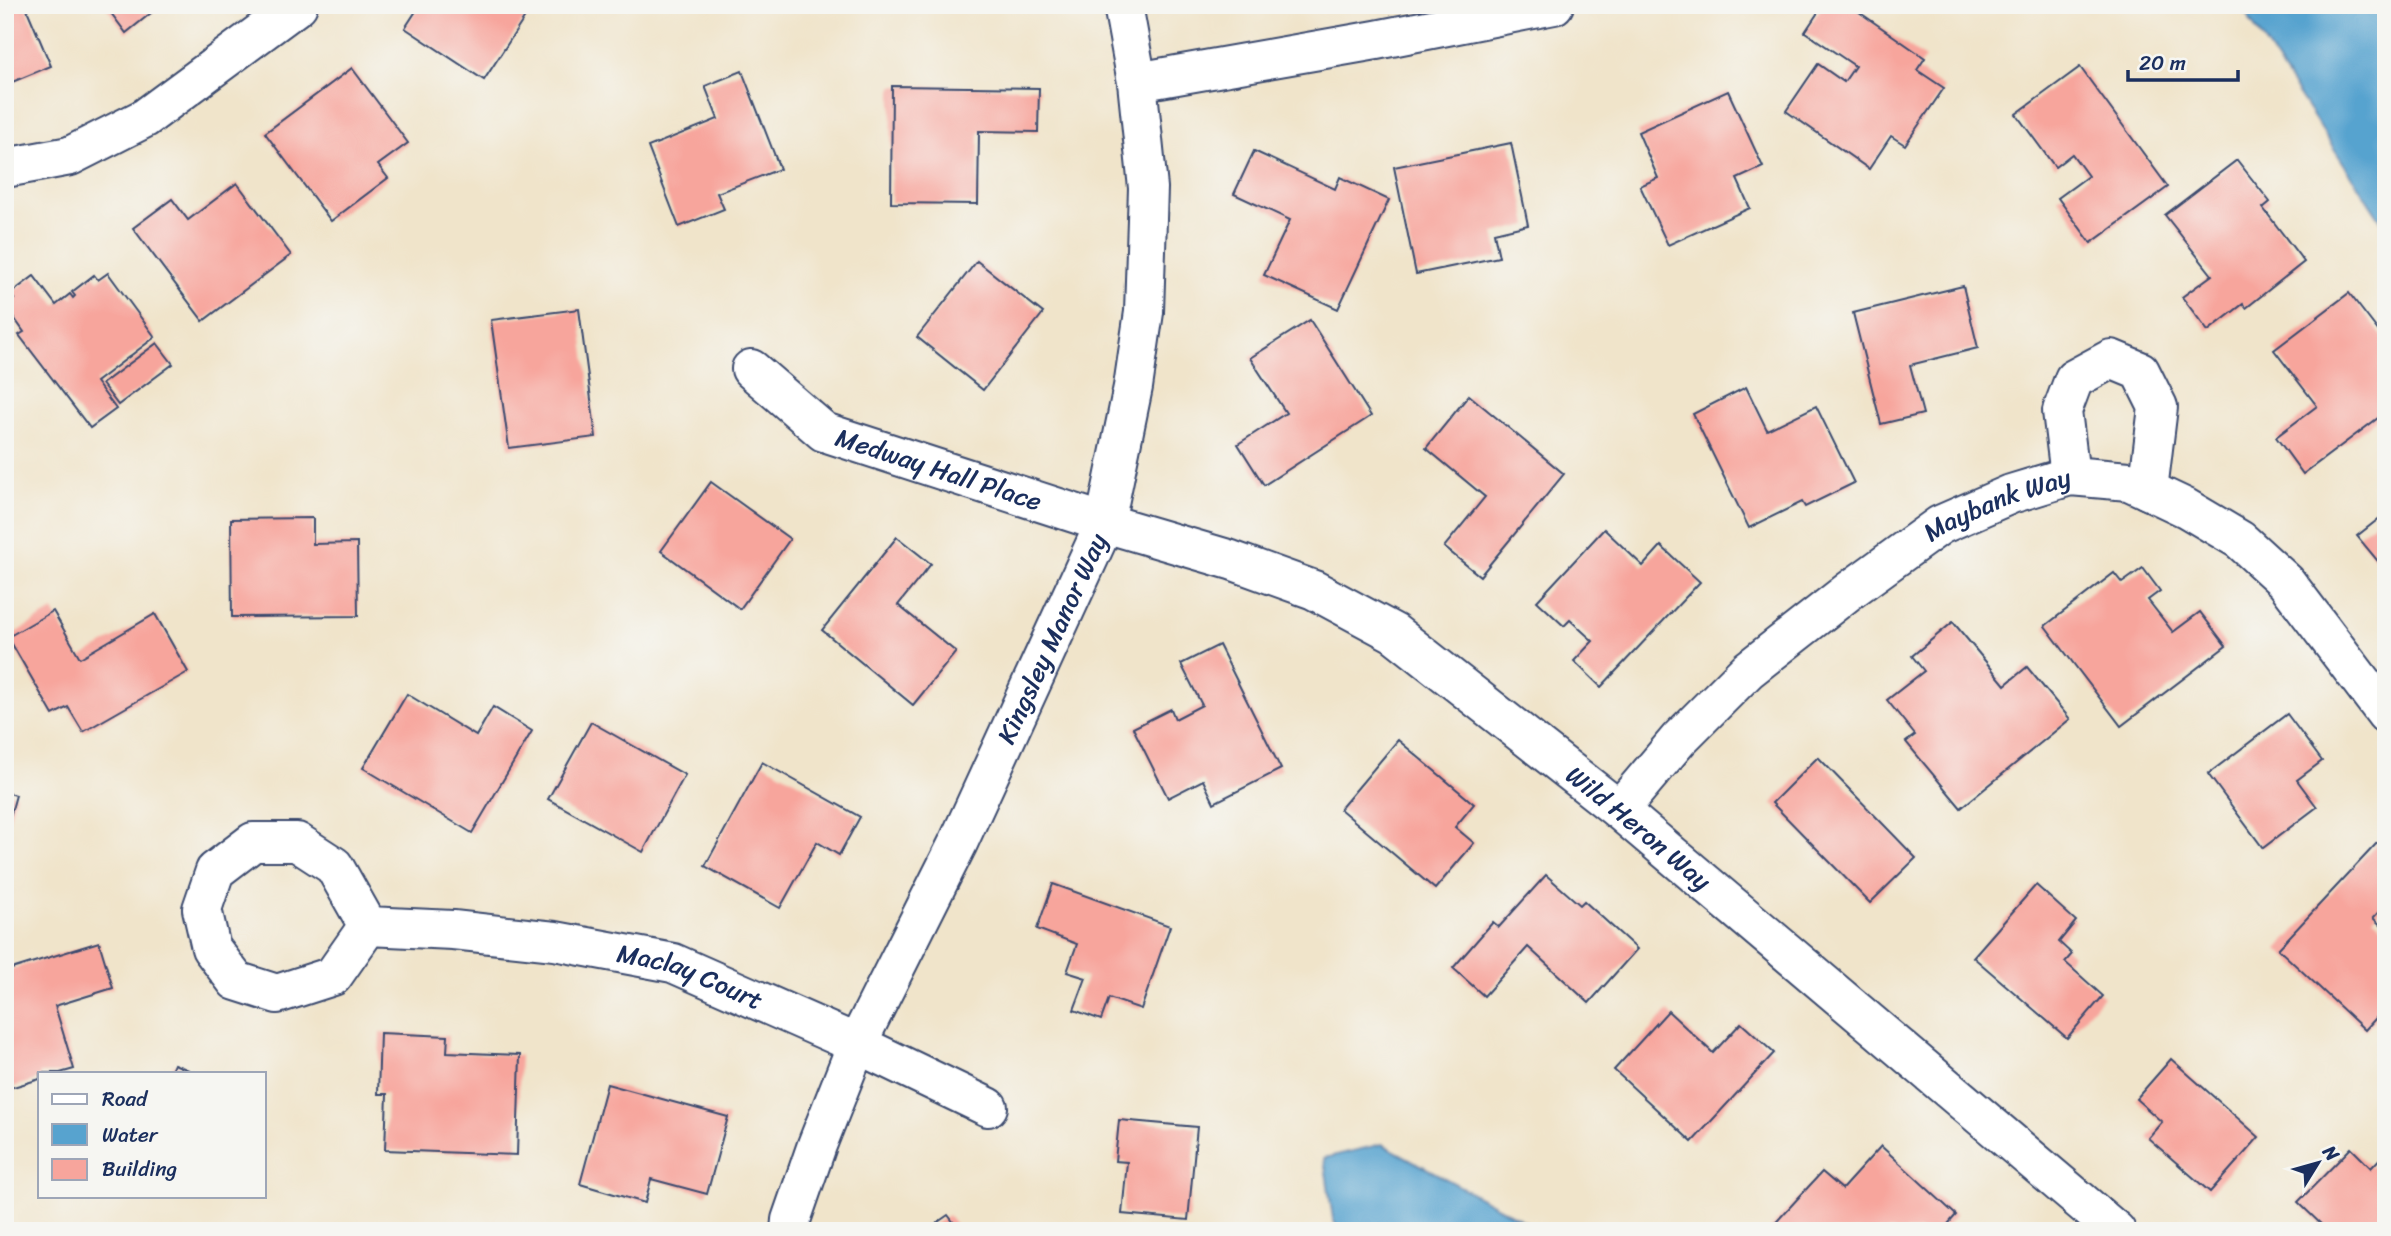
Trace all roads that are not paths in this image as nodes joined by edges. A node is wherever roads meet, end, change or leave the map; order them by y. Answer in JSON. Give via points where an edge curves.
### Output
{"nodes":[{"id":1,"x":298,"y":5,"type":"edge"},
{"id":2,"x":1123,"y":5,"type":"edge"},
{"id":3,"x":1553,"y":5,"type":"edge"},
{"id":4,"x":1137,"y":82,"type":"junction"},
{"id":5,"x":5,"y":168,"type":"edge"},
{"id":6,"x":751,"y":369,"type":"dead end"},
{"id":7,"x":2070,"y":476,"type":"junction"},
{"id":8,"x":2148,"y":491,"type":"junction"},
{"id":9,"x":1105,"y":523,"type":"junction"},
{"id":10,"x":2386,"y":714,"type":"edge"},
{"id":11,"x":1619,"y":810,"type":"junction"},
{"id":12,"x":368,"y":926,"type":"junction"},
{"id":13,"x":857,"y":1044,"type":"junction"},
{"id":14,"x":988,"y":1107,"type":"dead end"},
{"id":15,"x":790,"y":1231,"type":"edge"},
{"id":16,"x":2116,"y":1231,"type":"edge"}],
"edges":[{"from":1,"to":5,"type":"street","via":[[145,118],[70,156]]},
{"from":2,"to":4,"type":"street","name":"Kingsley Manor Way"},
{"from":3,"to":4,"type":"street"},
{"from":4,"to":9,"type":"street","name":"Kingsley Manor Way","via":[[1148,188],[1144,312]]},
{"from":6,"to":9,"type":"street","name":"Medway Hall Place","via":[[824,432]]},
{"from":7,"to":8,"type":"street","name":"Maybank Way","via":[[2129,481]]},
{"from":7,"to":8,"type":"street","via":[[2062,411],[2074,379],[2111,359],[2140,371],[2158,407]]},
{"from":7,"to":11,"type":"street","name":"Maybank Way","via":[[2011,494],[1940,525],[1849,592],[1748,670],[1679,739]]},
{"from":8,"to":10,"type":"street","name":"Maybank Way","via":[[2240,540],[2286,582]]},
{"from":9,"to":11,"type":"street","name":"Wild Heron Way","via":[[1314,590],[1394,633]]},
{"from":9,"to":13,"type":"street","name":"Kingsley Manor Way","via":[[958,843]]},
{"from":11,"to":16,"type":"street","name":"Wild Heron Way"},
{"from":12,"to":12,"type":"street","via":[[334,866],[297,842],[253,842],[215,871],[202,909],[211,948],[236,981],[277,994],[333,976]]},
{"from":12,"to":13,"type":"street","name":"Maclay Court","via":[[555,941],[673,964]]},
{"from":13,"to":14,"type":"street","name":"Maclay Court"},
{"from":13,"to":15,"type":"street","name":"Kingsley Manor Way","via":[[817,1145]]}]}
